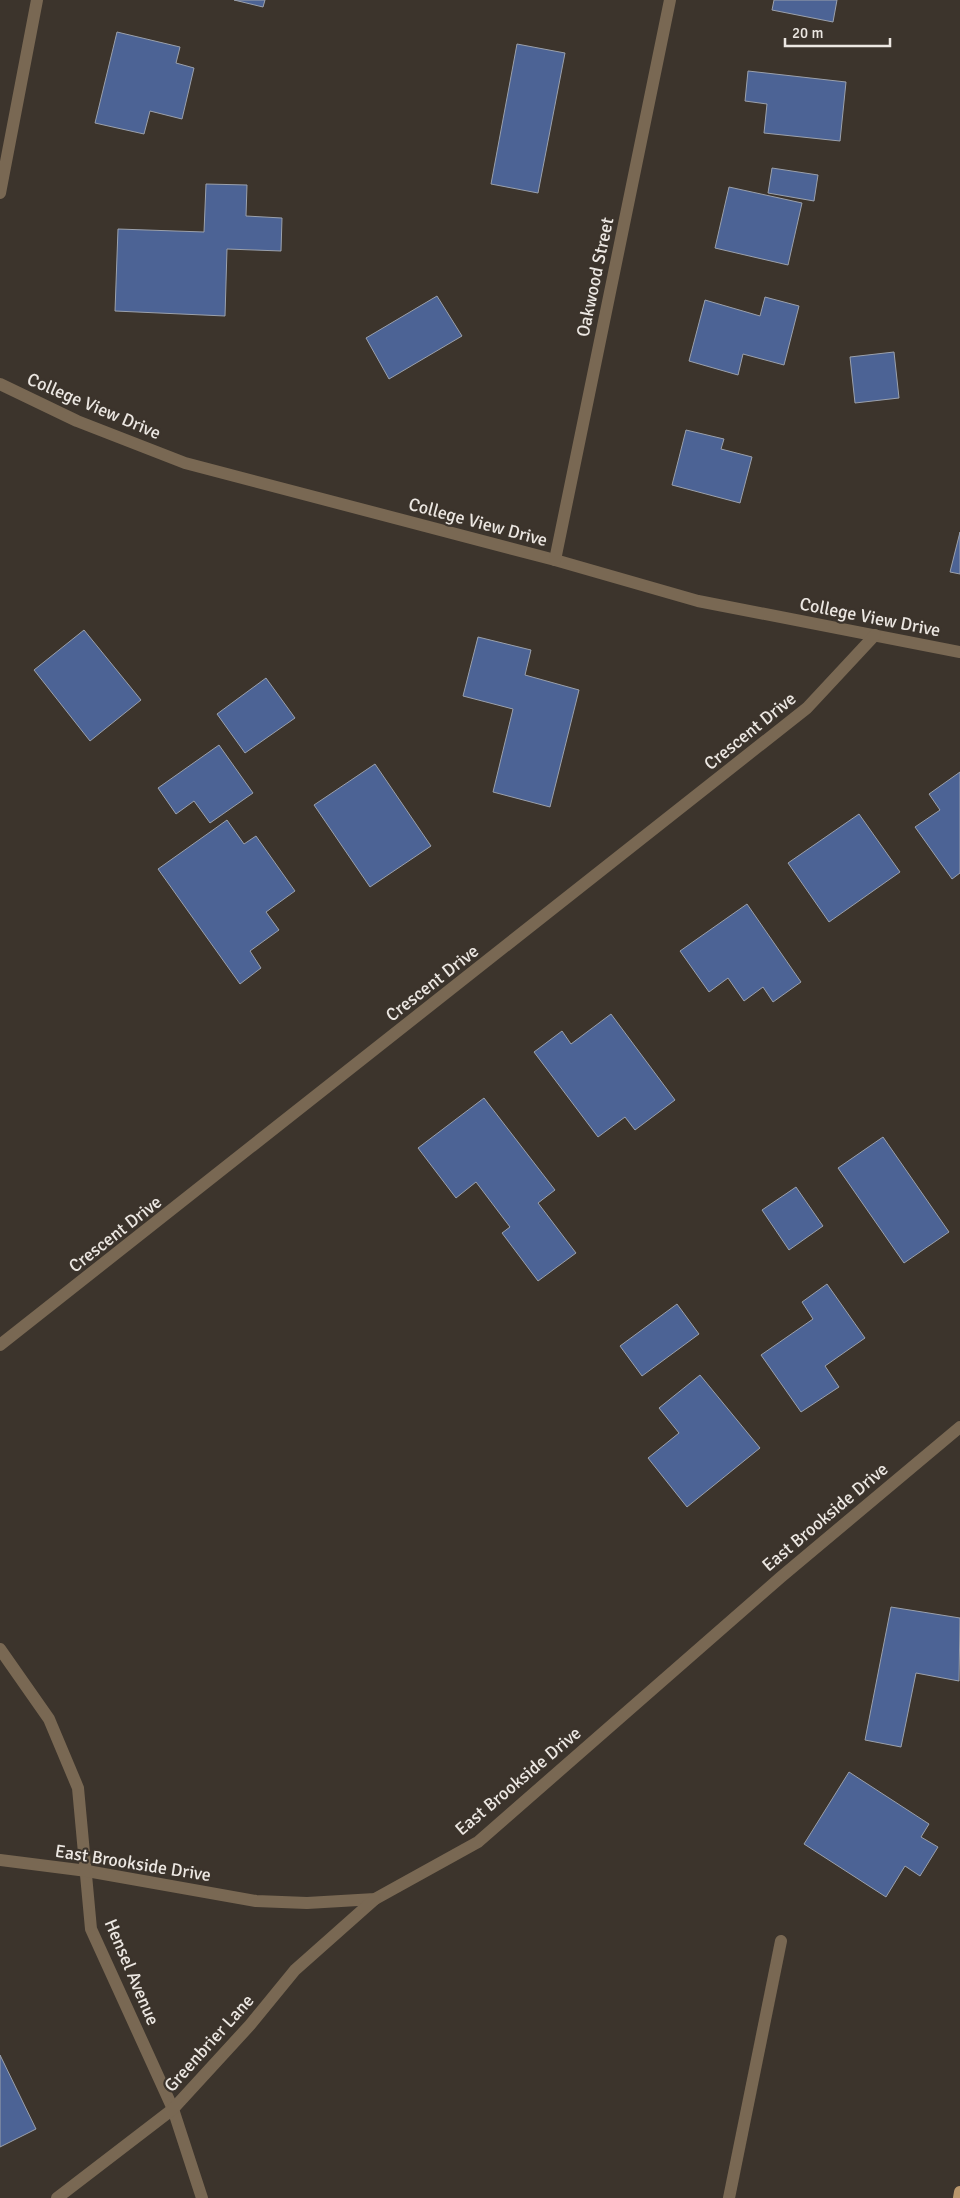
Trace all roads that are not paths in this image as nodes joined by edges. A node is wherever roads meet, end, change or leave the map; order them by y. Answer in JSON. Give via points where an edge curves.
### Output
{"nodes":[{"id":1,"x":37,"y":0,"type":"edge"},
{"id":2,"x":670,"y":0,"type":"edge"},
{"id":3,"x":0,"y":193,"type":"edge"},
{"id":4,"x":0,"y":384,"type":"edge"},
{"id":5,"x":555,"y":560,"type":"junction"},
{"id":6,"x":875,"y":635,"type":"junction"},
{"id":7,"x":960,"y":652,"type":"edge"},
{"id":8,"x":0,"y":1345,"type":"edge"},
{"id":9,"x":960,"y":1427,"type":"edge"},
{"id":10,"x":0,"y":1649,"type":"edge"},
{"id":11,"x":0,"y":1860,"type":"edge"},
{"id":12,"x":87,"y":1872,"type":"junction"},
{"id":13,"x":375,"y":1898,"type":"junction"},
{"id":14,"x":781,"y":1941,"type":"dead end"},
{"id":15,"x":173,"y":2109,"type":"junction"},
{"id":16,"x":960,"y":2192,"type":"edge"},
{"id":17,"x":57,"y":2198,"type":"edge"},
{"id":18,"x":202,"y":2198,"type":"edge"},
{"id":19,"x":729,"y":2198,"type":"edge"},
{"id":20,"x":959,"y":2198,"type":"edge"}],
"edges":[{"from":1,"to":3,"type":"street"},
{"from":2,"to":5,"type":"street","name":"Oakwood Street"},
{"from":4,"to":5,"type":"street","name":"College View Drive","via":[[77,421],[185,463]]},
{"from":5,"to":6,"type":"street","name":"College View Drive","via":[[698,601]]},
{"from":6,"to":7,"type":"street","name":"College View Drive"},
{"from":6,"to":8,"type":"street","name":"Crescent Drive","via":[[807,708]]},
{"from":9,"to":13,"type":"street","name":"East Brookside Drive","via":[[478,1842]]},
{"from":10,"to":12,"type":"street","name":"Hensel Avenue","via":[[49,1719],[78,1788]]},
{"from":11,"to":12,"type":"street","name":"East Brookside Drive"},
{"from":12,"to":13,"type":"street","name":"East Brookside Drive","via":[[256,1901],[307,1904]]},
{"from":12,"to":15,"type":"street","name":"Hensel Avenue","via":[[91,1929]]},
{"from":13,"to":15,"type":"street","name":"Greenbrier Lane","via":[[295,1970]]},
{"from":14,"to":19,"type":"street"},
{"from":15,"to":17,"type":"street","name":"Greenbrier Lane"},
{"from":15,"to":18,"type":"street","name":"Hensel Avenue"},
{"from":16,"to":20,"type":"main road"}]}
